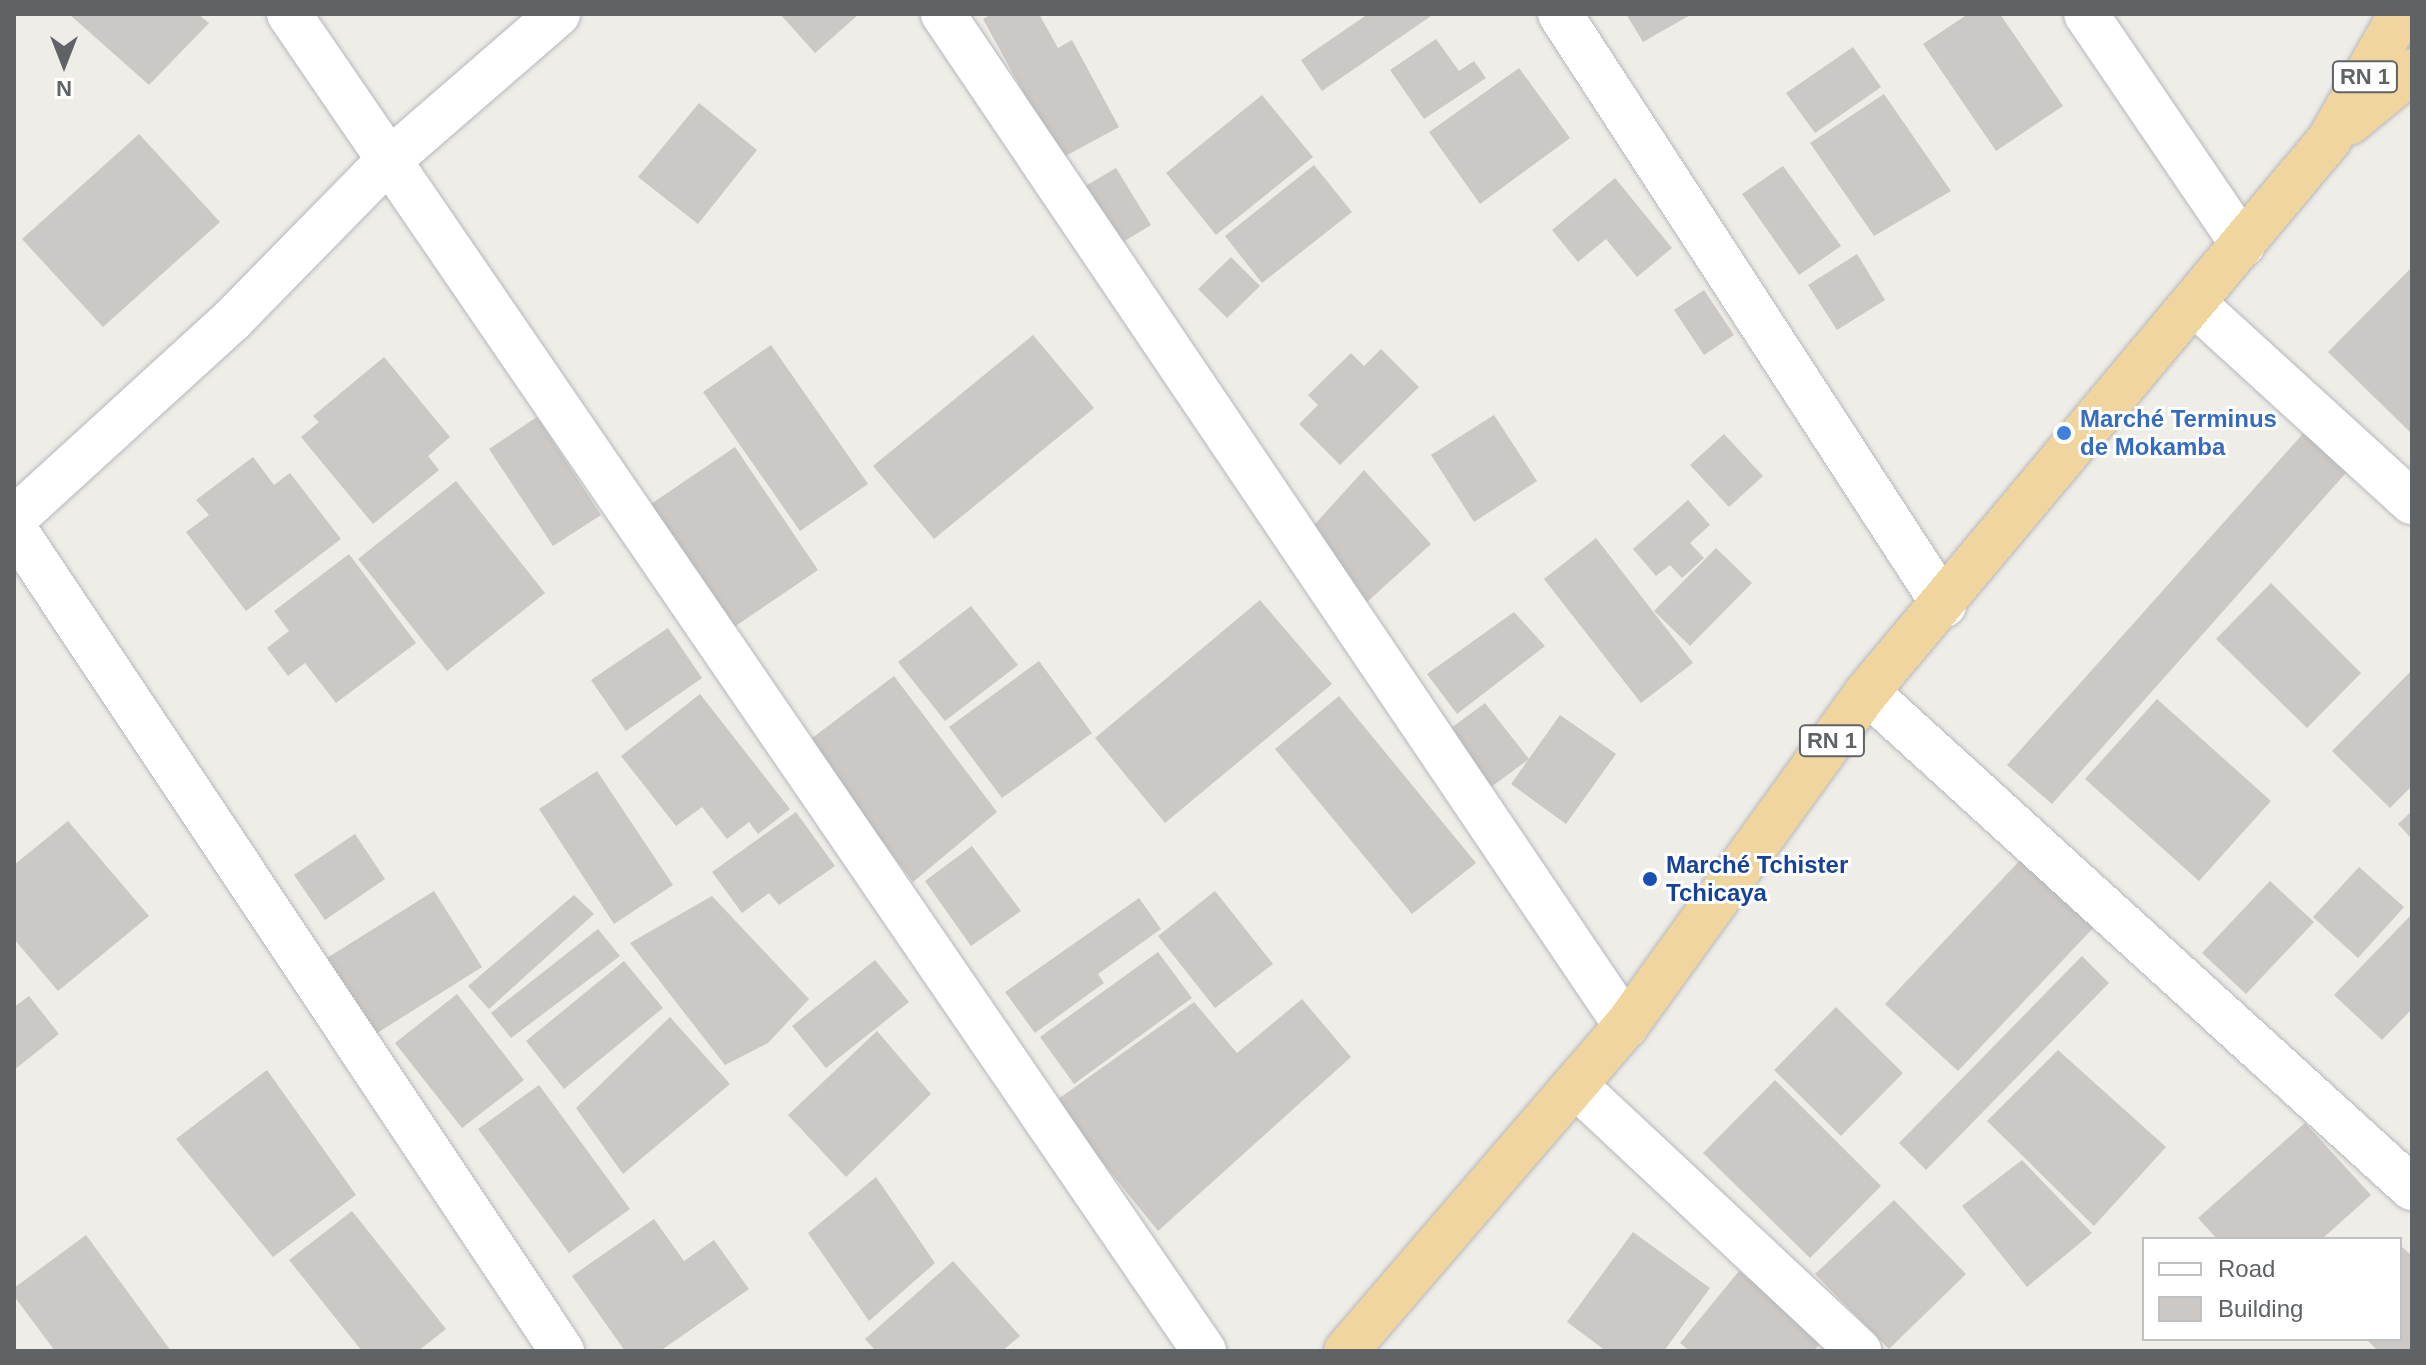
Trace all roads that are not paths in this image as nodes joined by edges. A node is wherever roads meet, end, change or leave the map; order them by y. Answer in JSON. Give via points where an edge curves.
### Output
{"nodes":[{"id":1,"x":289,"y":14,"type":"edge"},
{"id":2,"x":558,"y":14,"type":"edge"},
{"id":3,"x":943,"y":14,"type":"edge"},
{"id":4,"x":1560,"y":14,"type":"edge"},
{"id":5,"x":2086,"y":14,"type":"edge"},
{"id":6,"x":2401,"y":14,"type":"edge"},
{"id":7,"x":2412,"y":71,"type":"edge"},
{"id":8,"x":2329,"y":140,"type":"junction"},
{"id":9,"x":385,"y":164,"type":"junction"},
{"id":10,"x":2243,"y":245,"type":"junction"},
{"id":11,"x":2197,"y":306,"type":"junction"},
{"id":12,"x":2412,"y":502,"type":"edge"},
{"id":13,"x":14,"y":519,"type":"edge"},
{"id":14,"x":14,"y":528,"type":"edge"},
{"id":15,"x":1944,"y":605,"type":"junction"},
{"id":16,"x":1867,"y":692,"type":"junction"},
{"id":17,"x":1626,"y":1026,"type":"junction"},
{"id":18,"x":1576,"y":1086,"type":"junction"},
{"id":19,"x":2412,"y":1188,"type":"edge"},
{"id":20,"x":562,"y":1351,"type":"edge"},
{"id":21,"x":1204,"y":1351,"type":"edge"},
{"id":22,"x":1346,"y":1351,"type":"edge"},
{"id":23,"x":1859,"y":1351,"type":"edge"}],
"edges":[{"from":1,"to":9,"type":"street"},
{"from":2,"to":9,"type":"street"},
{"from":3,"to":17,"type":"street"},
{"from":4,"to":15,"type":"street"},
{"from":5,"to":10,"type":"street"},
{"from":6,"to":8,"type":"highway","number":"RN 1"},
{"from":7,"to":8,"type":"highway","number":"RN 1"},
{"from":8,"to":10,"type":"highway","number":"RN 1"},
{"from":9,"to":13,"type":"street","via":[[232,320]]},
{"from":9,"to":21,"type":"street"},
{"from":10,"to":11,"type":"highway","number":"RN 1"},
{"from":11,"to":12,"type":"street"},
{"from":11,"to":15,"type":"highway","number":"RN 1"},
{"from":14,"to":20,"type":"street"},
{"from":15,"to":16,"type":"highway","number":"RN 1"},
{"from":16,"to":17,"type":"highway","number":"RN 1"},
{"from":16,"to":19,"type":"street"},
{"from":17,"to":18,"type":"highway","number":"RN 1"},
{"from":18,"to":22,"type":"highway","number":"RN 1"},
{"from":18,"to":23,"type":"street"}]}
